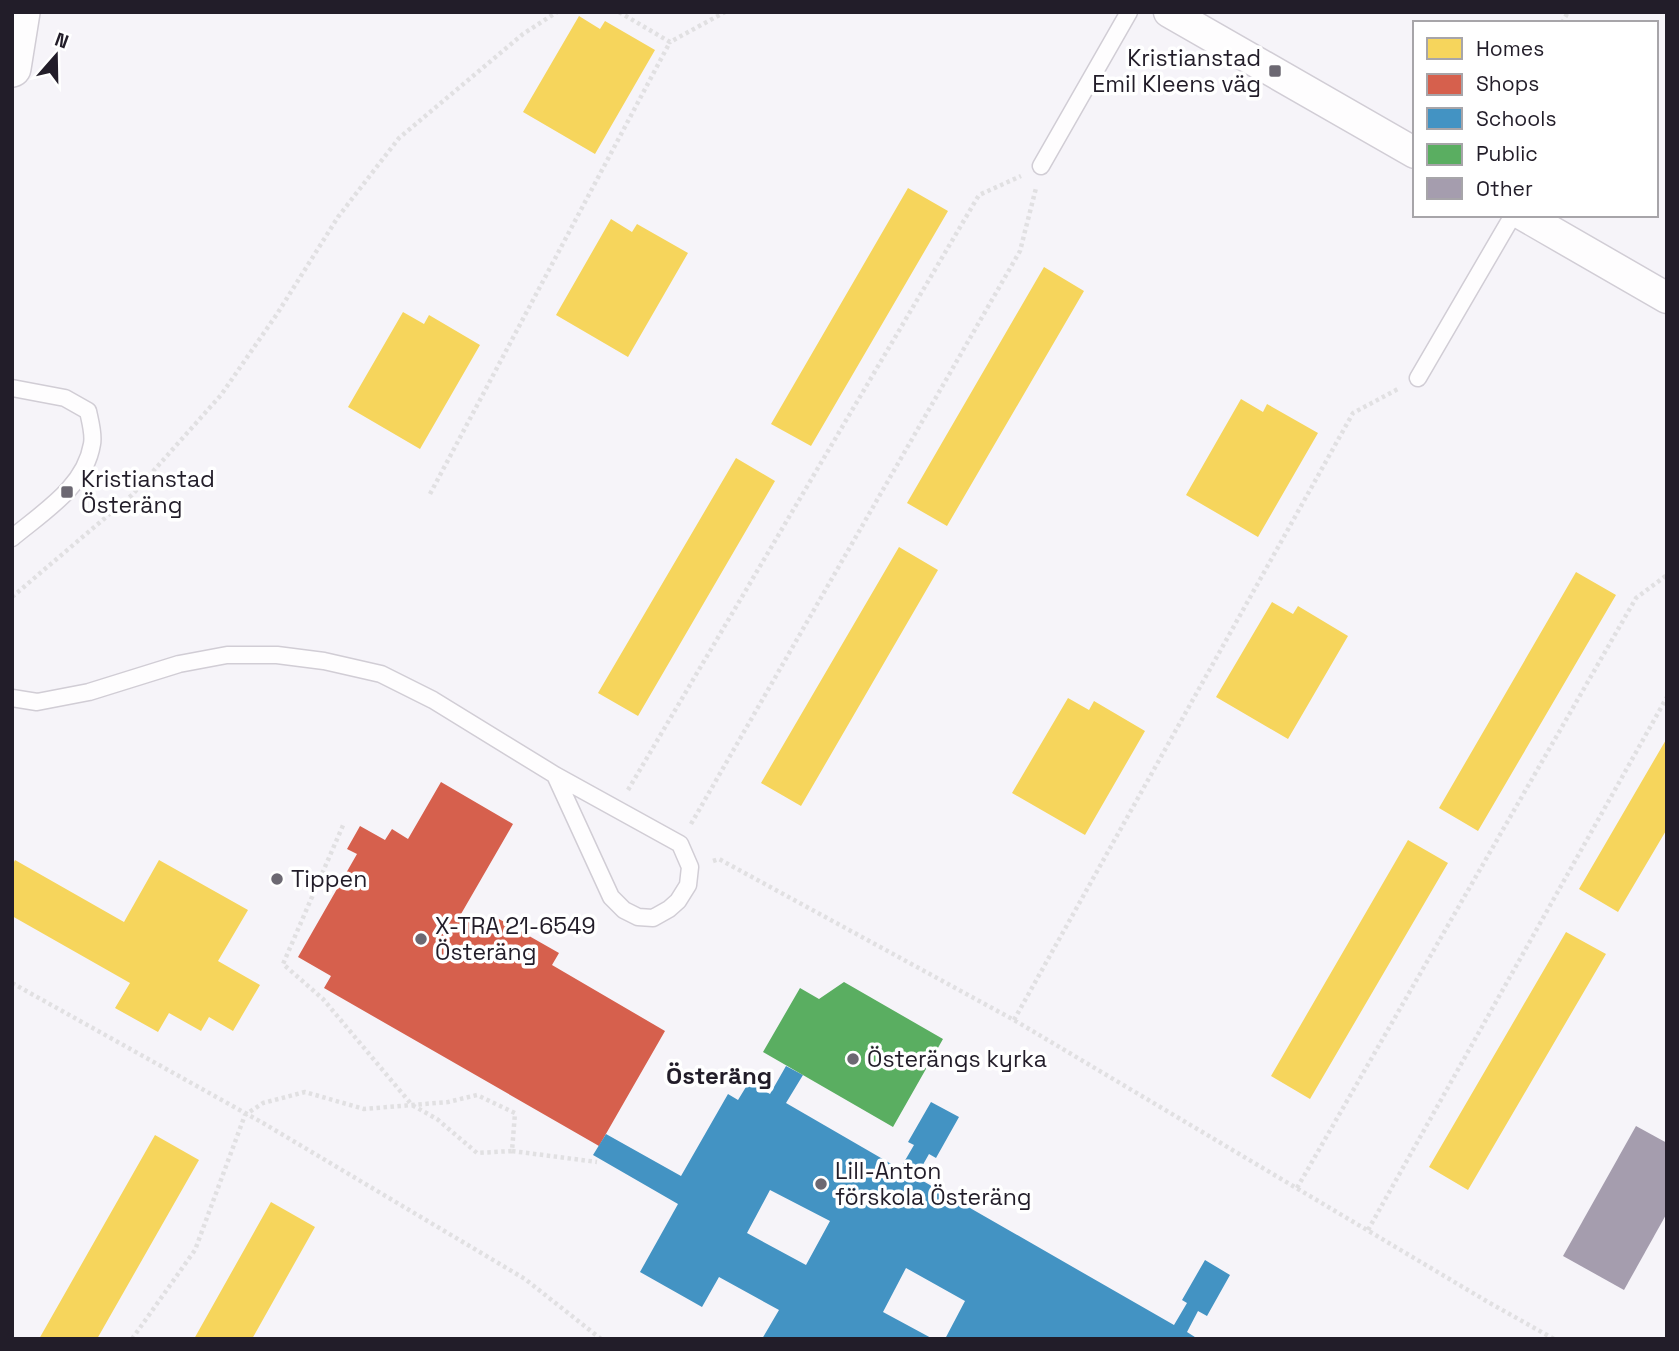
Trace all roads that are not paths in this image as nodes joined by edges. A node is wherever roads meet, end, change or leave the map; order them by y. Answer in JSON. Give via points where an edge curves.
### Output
{"nodes":[{"id":1,"x":21,"y":12,"type":"edge"},
{"id":2,"x":1129,"y":12,"type":"edge"},
{"id":3,"x":1169,"y":12,"type":"edge"},
{"id":4,"x":12,"y":68,"type":"edge"},
{"id":5,"x":1413,"y":152,"type":"edge"},
{"id":6,"x":1041,"y":166,"type":"road end"},
{"id":7,"x":1512,"y":217,"type":"edge"},
{"id":8,"x":1525,"y":217,"type":"edge"},
{"id":9,"x":1667,"y":298,"type":"edge"},
{"id":10,"x":1418,"y":379,"type":"road end"},
{"id":11,"x":12,"y":388,"type":"edge"},
{"id":12,"x":12,"y":538,"type":"edge"},
{"id":13,"x":12,"y":698,"type":"edge"},
{"id":14,"x":555,"y":775,"type":"junction"}],
"edges":[{"from":1,"to":4,"type":"street"},
{"from":2,"to":6,"type":"lane"},
{"from":3,"to":5,"type":"street"},
{"from":7,"to":10,"type":"lane"},
{"from":8,"to":9,"type":"street"},
{"from":11,"to":12,"type":"lane","via":[[65,398],[88,411],[93,441],[86,468],[67,492]]},
{"from":13,"to":14,"type":"lane","via":[[37,702],[89,692],[179,664],[227,655],[324,660],[381,674],[433,700]]},
{"from":14,"to":14,"type":"lane","via":[[680,844],[690,867],[688,885],[669,909],[653,918],[638,917],[611,897]]}]}
